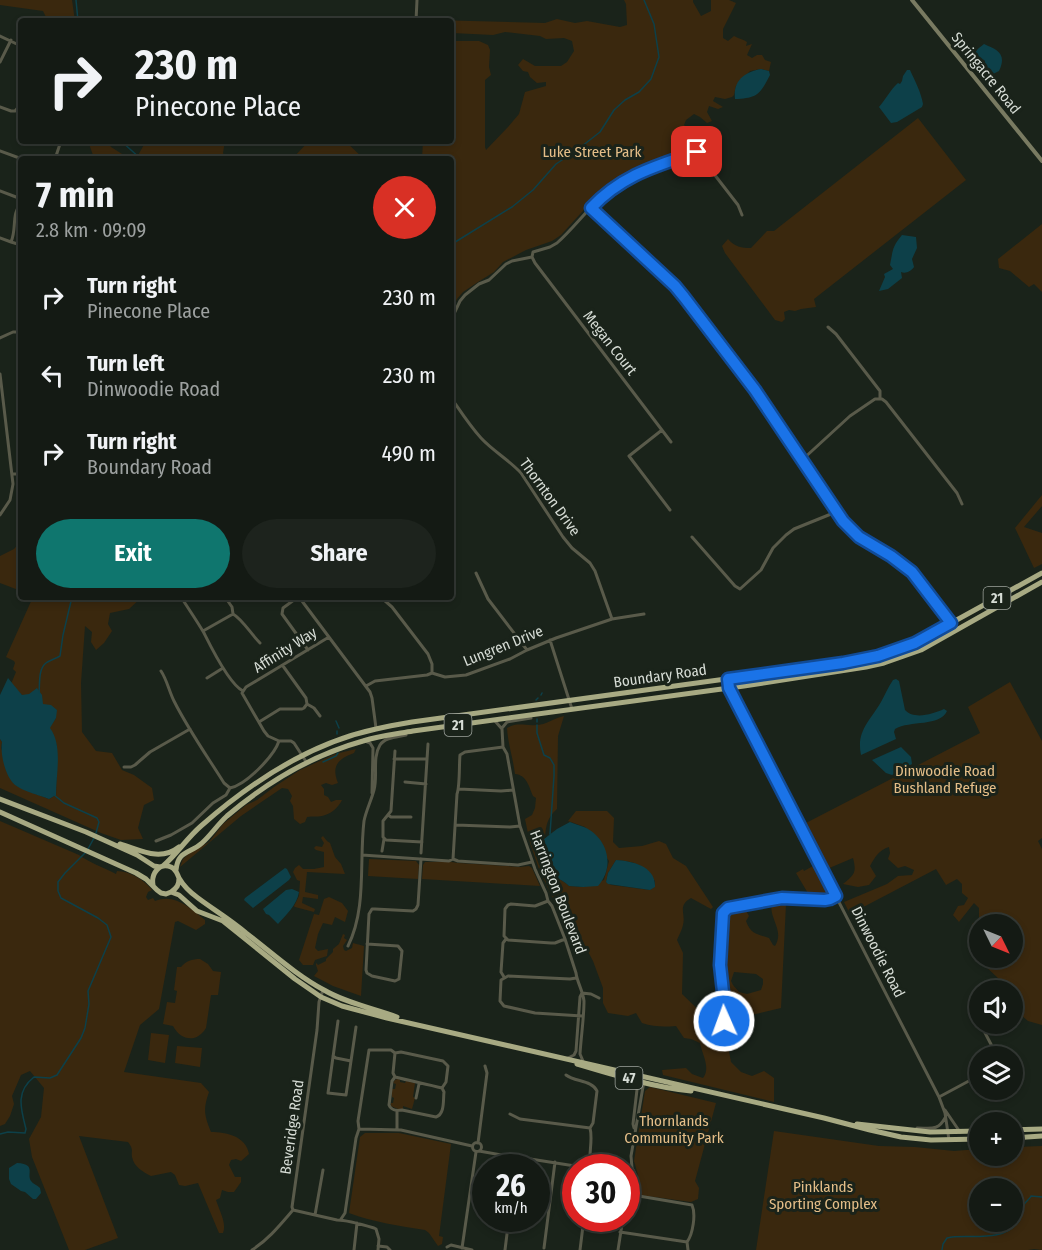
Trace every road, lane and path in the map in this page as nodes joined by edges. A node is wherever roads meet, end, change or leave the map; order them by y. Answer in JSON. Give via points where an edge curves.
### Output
{"nodes":[{"id":1,"x":417,"y":0,"type":"edge"},
{"id":2,"x":912,"y":0,"type":"edge"},
{"id":3,"x":416,"y":18,"type":"edge"},
{"id":4,"x":0,"y":36,"type":"edge"},
{"id":5,"x":11,"y":40,"type":"junction"},
{"id":6,"x":18,"y":44,"type":"edge"},
{"id":7,"x":0,"y":62,"type":"edge"},
{"id":8,"x":0,"y":107,"type":"edge"},
{"id":9,"x":18,"y":108,"type":"edge"},
{"id":10,"x":0,"y":151,"type":"edge"},
{"id":11,"x":18,"y":158,"type":"edge"},
{"id":12,"x":1042,"y":161,"type":"edge"},
{"id":13,"x":0,"y":191,"type":"edge"},
{"id":14,"x":18,"y":199,"type":"edge"},
{"id":15,"x":18,"y":206,"type":"edge"},
{"id":16,"x":591,"y":208,"type":"junction"},
{"id":17,"x":742,"y":214,"type":"dead end"},
{"id":18,"x":0,"y":238,"type":"edge"},
{"id":19,"x":11,"y":242,"type":"junction"},
{"id":20,"x":18,"y":244,"type":"edge"},
{"id":21,"x":532,"y":257,"type":"junction"},
{"id":22,"x":454,"y":314,"type":"edge"},
{"id":23,"x":828,"y":327,"type":"dead end"},
{"id":24,"x":18,"y":332,"type":"edge"},
{"id":25,"x":0,"y":338,"type":"edge"},
{"id":26,"x":0,"y":374,"type":"edge"},
{"id":27,"x":881,"y":399,"type":"junction"},
{"id":28,"x":454,"y":402,"type":"edge"},
{"id":29,"x":2,"y":414,"type":"edge"},
{"id":30,"x":662,"y":430,"type":"junction"},
{"id":31,"x":671,"y":442,"type":"dead end"},
{"id":32,"x":802,"y":460,"type":"junction"},
{"id":33,"x":13,"y":474,"type":"junction"},
{"id":34,"x":18,"y":474,"type":"edge"},
{"id":35,"x":962,"y":504,"type":"dead end"},
{"id":36,"x":670,"y":510,"type":"dead end"},
{"id":37,"x":836,"y":512,"type":"junction"},
{"id":38,"x":0,"y":515,"type":"edge"},
{"id":39,"x":692,"y":537,"type":"dead end"},
{"id":40,"x":476,"y":573,"type":"dead end"},
{"id":41,"x":1042,"y":573,"type":"edge"},
{"id":42,"x":1042,"y":582,"type":"edge"},
{"id":43,"x":183,"y":600,"type":"edge"},
{"id":44,"x":227,"y":600,"type":"edge"},
{"id":45,"x":295,"y":600,"type":"edge"},
{"id":46,"x":301,"y":600,"type":"edge"},
{"id":47,"x":384,"y":600,"type":"dead end"},
{"id":48,"x":232,"y":614,"type":"junction"},
{"id":49,"x":644,"y":614,"type":"dead end"},
{"id":50,"x":612,"y":619,"type":"junction"},
{"id":51,"x":951,"y":623,"type":"junction"},
{"id":52,"x":956,"y":630,"type":"junction"},
{"id":53,"x":203,"y":631,"type":"junction"},
{"id":54,"x":329,"y":637,"type":"junction"},
{"id":55,"x":550,"y":640,"type":"junction"},
{"id":56,"x":260,"y":643,"type":"dead end"},
{"id":57,"x":308,"y":650,"type":"junction"},
{"id":58,"x":527,"y":650,"type":"junction"},
{"id":59,"x":283,"y":666,"type":"junction"},
{"id":60,"x":223,"y":669,"type":"junction"},
{"id":61,"x":161,"y":671,"type":"dead end"},
{"id":62,"x":432,"y":673,"type":"junction"},
{"id":63,"x":207,"y":678,"type":"dead end"},
{"id":64,"x":728,"y":679,"type":"junction"},
{"id":65,"x":366,"y":686,"type":"junction"},
{"id":66,"x":729,"y":688,"type":"junction"},
{"id":67,"x":243,"y":691,"type":"junction"},
{"id":68,"x":570,"y":701,"type":"junction"},
{"id":69,"x":307,"y":704,"type":"junction"},
{"id":70,"x":572,"y":709,"type":"junction"},
{"id":71,"x":559,"y":711,"type":"junction"},
{"id":72,"x":320,"y":716,"type":"dead end"},
{"id":73,"x":493,"y":720,"type":"junction"},
{"id":74,"x":259,"y":722,"type":"junction"},
{"id":75,"x":190,"y":729,"type":"junction"},
{"id":76,"x":376,"y":729,"type":"junction"},
{"id":77,"x":502,"y":729,"type":"junction"},
{"id":78,"x":413,"y":731,"type":"junction"},
{"id":79,"x":365,"y":740,"type":"junction"},
{"id":80,"x":279,"y":741,"type":"junction"},
{"id":81,"x":428,"y":744,"type":"dead end"},
{"id":82,"x":503,"y":747,"type":"junction"},
{"id":83,"x":395,"y":751,"type":"dead end"},
{"id":84,"x":302,"y":755,"type":"junction"},
{"id":85,"x":394,"y":759,"type":"junction"},
{"id":86,"x":427,"y":759,"type":"junction"},
{"id":87,"x":307,"y":763,"type":"junction"},
{"id":88,"x":124,"y":767,"type":"dead end"},
{"id":89,"x":405,"y":782,"type":"dead end"},
{"id":90,"x":426,"y":784,"type":"junction"},
{"id":91,"x":230,"y":788,"type":"junction"},
{"id":92,"x":459,"y":789,"type":"junction"},
{"id":93,"x":513,"y":790,"type":"junction"},
{"id":94,"x":372,"y":795,"type":"junction"},
{"id":95,"x":0,"y":799,"type":"edge"},
{"id":96,"x":0,"y":812,"type":"edge"},
{"id":97,"x":388,"y":815,"type":"junction"},
{"id":98,"x":411,"y":817,"type":"dead end"},
{"id":99,"x":455,"y":825,"type":"junction"},
{"id":100,"x":520,"y":826,"type":"junction"},
{"id":101,"x":384,"y":839,"type":"junction"},
{"id":102,"x":187,"y":840,"type":"junction"},
{"id":103,"x":156,"y":841,"type":"dead end"},
{"id":104,"x":422,"y":842,"type":"junction"},
{"id":105,"x":130,"y":849,"type":"junction"},
{"id":106,"x":382,"y":851,"type":"dead end"},
{"id":107,"x":421,"y":853,"type":"dead end"},
{"id":108,"x":362,"y":855,"type":"junction"},
{"id":109,"x":421,"y":859,"type":"junction"},
{"id":110,"x":453,"y":860,"type":"junction"},
{"id":111,"x":532,"y":862,"type":"junction"},
{"id":112,"x":162,"y":867,"type":"junction"},
{"id":113,"x":176,"y":870,"type":"junction"},
{"id":114,"x":179,"y":878,"type":"junction"},
{"id":115,"x":153,"y":885,"type":"junction"},
{"id":116,"x":171,"y":892,"type":"junction"},
{"id":117,"x":836,"y":896,"type":"junction"},
{"id":118,"x":548,"y":901,"type":"junction"},
{"id":119,"x":506,"y":939,"type":"junction"},
{"id":120,"x":566,"y":939,"type":"junction"},
{"id":121,"x":367,"y":944,"type":"junction"},
{"id":122,"x":348,"y":946,"type":"dead end"},
{"id":123,"x":504,"y":977,"type":"junction"},
{"id":124,"x":576,"y":978,"type":"junction"},
{"id":125,"x":323,"y":990,"type":"junction"},
{"id":126,"x":582,"y":993,"type":"junction"},
{"id":127,"x":321,"y":997,"type":"junction"},
{"id":128,"x":599,"y":998,"type":"dead end"},
{"id":129,"x":581,"y":1016,"type":"junction"},
{"id":130,"x":338,"y":1021,"type":"dead end"},
{"id":131,"x":411,"y":1023,"type":"junction"},
{"id":132,"x":725,"y":1026,"type":"dead end"},
{"id":133,"x":356,"y":1027,"type":"dead end"},
{"id":134,"x":395,"y":1053,"type":"junction"},
{"id":135,"x":548,"y":1054,"type":"junction"},
{"id":136,"x":333,"y":1056,"type":"junction"},
{"id":137,"x":568,"y":1058,"type":"junction"},
{"id":138,"x":351,"y":1061,"type":"junction"},
{"id":139,"x":585,"y":1062,"type":"junction"},
{"id":140,"x":484,"y":1066,"type":"dead end"},
{"id":141,"x":566,"y":1075,"type":"dead end"},
{"id":142,"x":395,"y":1077,"type":"junction"},
{"id":143,"x":641,"y":1079,"type":"junction"},
{"id":144,"x":969,"y":1081,"type":"edge"},
{"id":145,"x":419,"y":1084,"type":"junction"},
{"id":146,"x":442,"y":1088,"type":"junction"},
{"id":147,"x":939,"y":1096,"type":"junction"},
{"id":148,"x":416,"y":1098,"type":"dead end"},
{"id":149,"x":944,"y":1108,"type":"junction"},
{"id":150,"x":397,"y":1111,"type":"junction"},
{"id":151,"x":510,"y":1114,"type":"dead end"},
{"id":152,"x":946,"y":1116,"type":"junction"},
{"id":153,"x":841,"y":1122,"type":"junction"},
{"id":154,"x":590,"y":1128,"type":"junction"},
{"id":155,"x":359,"y":1129,"type":"junction"},
{"id":156,"x":1042,"y":1129,"type":"edge"},
{"id":157,"x":397,"y":1130,"type":"junction"},
{"id":158,"x":907,"y":1130,"type":"junction"},
{"id":159,"x":1023,"y":1130,"type":"edge"},
{"id":160,"x":949,"y":1132,"type":"junction"},
{"id":161,"x":960,"y":1132,"type":"junction"},
{"id":162,"x":969,"y":1132,"type":"edge"},
{"id":163,"x":1042,"y":1136,"type":"edge"},
{"id":164,"x":1023,"y":1137,"type":"edge"},
{"id":165,"x":969,"y":1139,"type":"edge"},
{"id":166,"x":949,"y":1140,"type":"junction"},
{"id":167,"x":479,"y":1144,"type":"junction"},
{"id":168,"x":472,"y":1146,"type":"junction"},
{"id":169,"x":478,"y":1151,"type":"junction"},
{"id":170,"x":489,"y":1152,"type":"junction"},
{"id":171,"x":499,"y":1154,"type":"edge"},
{"id":172,"x":589,"y":1154,"type":"edge"},
{"id":173,"x":631,"y":1154,"type":"edge"},
{"id":174,"x":550,"y":1161,"type":"edge"},
{"id":175,"x":555,"y":1162,"type":"junction"},
{"id":176,"x":562,"y":1163,"type":"edge"},
{"id":177,"x":323,"y":1170,"type":"dead end"},
{"id":178,"x":640,"y":1192,"type":"edge"},
{"id":179,"x":293,"y":1210,"type":"junction"},
{"id":180,"x":315,"y":1215,"type":"junction"},
{"id":181,"x":341,"y":1219,"type":"junction"},
{"id":182,"x":357,"y":1223,"type":"junction"},
{"id":183,"x":507,"y":1232,"type":"edge"},
{"id":184,"x":582,"y":1232,"type":"edge"},
{"id":185,"x":620,"y":1232,"type":"joint"},
{"id":186,"x":687,"y":1242,"type":"junction"},
{"id":187,"x":447,"y":1247,"type":"dead end"},
{"id":188,"x":378,"y":1248,"type":"edge"},
{"id":189,"x":462,"y":1248,"type":"junction"},
{"id":190,"x":544,"y":1249,"type":"edge"},
{"id":191,"x":252,"y":1250,"type":"edge"},
{"id":192,"x":354,"y":1250,"type":"edge"},
{"id":193,"x":390,"y":1250,"type":"edge"},
{"id":194,"x":472,"y":1250,"type":"edge"},
{"id":195,"x":505,"y":1250,"type":"edge"},
{"id":196,"x":580,"y":1250,"type":"edge"},
{"id":197,"x":618,"y":1250,"type":"edge"},
{"id":198,"x":688,"y":1250,"type":"edge"}],
"edges":[{"from":1,"to":3,"type":"street"},
{"from":2,"to":12,"type":"street","name":"Springacre Road"},
{"from":4,"to":5,"type":"street"},
{"from":5,"to":6,"type":"street"},
{"from":5,"to":7,"type":"street"},
{"from":8,"to":9,"type":"street","via":[[11,111]]},
{"from":10,"to":11,"type":"street"},
{"from":13,"to":14,"type":"street"},
{"from":15,"to":19,"type":"street"},
{"from":16,"to":17,"type":"street","via":[[612,188],[637,174],[697,152]]},
{"from":16,"to":21,"type":"street","via":[[557,243],[533,252]]},
{"from":16,"to":32,"type":"street","via":[[675,286],[755,390]]},
{"from":18,"to":19,"type":"street"},
{"from":19,"to":20,"type":"street"},
{"from":21,"to":22,"type":"street","via":[[506,264],[465,295]]},
{"from":21,"to":30,"type":"street","name":"Megan Court"},
{"from":23,"to":27,"type":"street","via":[[880,391]]},
{"from":24,"to":25,"type":"street"},
{"from":26,"to":29,"type":"street"},
{"from":27,"to":32,"type":"street","via":[[875,399],[843,421]]},
{"from":27,"to":35,"type":"street"},
{"from":28,"to":50,"type":"street","name":"Thornton Drive","via":[[481,438],[521,473],[562,537],[590,563]]},
{"from":29,"to":33,"type":"street"},
{"from":30,"to":31,"type":"street","name":"Megan Court"},
{"from":30,"to":36,"type":"street","via":[[629,456]]},
{"from":32,"to":37,"type":"street"},
{"from":33,"to":34,"type":"street"},
{"from":33,"to":38,"type":"street","via":[[12,494]]},
{"from":37,"to":39,"type":"street","via":[[786,535],[773,548],[761,570],[740,589]]},
{"from":37,"to":51,"type":"street","via":[[859,537],[912,572]]},
{"from":40,"to":58,"type":"street","via":[[488,599]]},
{"from":41,"to":51,"type":"highway","name":"Boundary Road","number":"21"},
{"from":42,"to":52,"type":"highway","name":"Boundary Road","number":"21"},
{"from":43,"to":53,"type":"street"},
{"from":44,"to":48,"type":"street"},
{"from":45,"to":57,"type":"street","via":[[283,608],[282,614]]},
{"from":46,"to":54,"type":"street"},
{"from":47,"to":62,"type":"street","via":[[428,654]]},
{"from":48,"to":53,"type":"street"},
{"from":48,"to":56,"type":"street"},
{"from":49,"to":50,"type":"street","name":"Lungren Drive"},
{"from":50,"to":55,"type":"street","name":"Lungren Drive"},
{"from":51,"to":52,"type":"street"},
{"from":51,"to":64,"type":"highway","name":"Boundary Road","number":"21","via":[[915,643],[878,656]]},
{"from":52,"to":66,"type":"highway","name":"Boundary Road","number":"21","via":[[921,650],[884,663]]},
{"from":53,"to":60,"type":"street"},
{"from":54,"to":57,"type":"street","name":"Affinity Way"},
{"from":54,"to":65,"type":"street"},
{"from":55,"to":58,"type":"street","name":"Lungren Drive"},
{"from":55,"to":68,"type":"street"},
{"from":57,"to":59,"type":"street","name":"Affinity Way"},
{"from":58,"to":62,"type":"street","name":"Lungren Drive","via":[[466,675]]},
{"from":59,"to":67,"type":"street","name":"Affinity Way"},
{"from":59,"to":69,"type":"street"},
{"from":60,"to":63,"type":"street"},
{"from":60,"to":67,"type":"street"},
{"from":61,"to":75,"type":"street"},
{"from":62,"to":65,"type":"street","name":"Lungren Drive","via":[[375,681]]},
{"from":64,"to":66,"type":"street","name":"Dinwoodie Road"},
{"from":64,"to":68,"type":"highway","name":"Boundary Road","number":"21"},
{"from":65,"to":76,"type":"street","via":[[372,698]]},
{"from":66,"to":70,"type":"highway","name":"Boundary Road","number":"21"},
{"from":66,"to":117,"type":"street","name":"Dinwoodie Road"},
{"from":67,"to":74,"type":"street","name":"Affinity Way"},
{"from":68,"to":70,"type":"street"},
{"from":68,"to":76,"type":"highway","name":"Boundary Road","number":"21"},
{"from":69,"to":72,"type":"street"},
{"from":69,"to":74,"type":"street","via":[[302,709],[280,709]]},
{"from":70,"to":71,"type":"highway","name":"Boundary Road","number":"21"},
{"from":71,"to":73,"type":"highway","name":"Boundary Road","number":"21"},
{"from":71,"to":77,"type":"street","via":[[507,722]]},
{"from":73,"to":77,"type":"street"},
{"from":73,"to":78,"type":"highway","name":"Boundary Road","number":"21"},
{"from":74,"to":80,"type":"street","name":"Affinity Way","via":[[268,736]]},
{"from":75,"to":88,"type":"street","via":[[135,765]]},
{"from":75,"to":91,"type":"street"},
{"from":76,"to":84,"type":"highway","name":"Boundary Road","number":"21"},
{"from":77,"to":82,"type":"street","name":"Harrington Boulevard"},
{"from":78,"to":79,"type":"highway","name":"Boundary Road","number":"21"},
{"from":78,"to":94,"type":"street","via":[[381,744],[376,753]]},
{"from":79,"to":87,"type":"highway","name":"Boundary Road","number":"21"},
{"from":79,"to":94,"type":"street","via":[[373,748]]},
{"from":80,"to":84,"type":"street","name":"Affinity Way","via":[[291,741]]},
{"from":80,"to":91,"type":"street","via":[[266,761],[238,786]]},
{"from":81,"to":86,"type":"street"},
{"from":82,"to":92,"type":"street","via":[[461,753]]},
{"from":82,"to":93,"type":"street","name":"Harrington Boulevard"},
{"from":83,"to":85,"type":"street"},
{"from":84,"to":87,"type":"street"},
{"from":84,"to":102,"type":"highway","name":"Boundary Road","number":"21","via":[[262,780]]},
{"from":85,"to":86,"type":"street"},
{"from":85,"to":97,"type":"street"},
{"from":86,"to":90,"type":"street"},
{"from":87,"to":113,"type":"highway","name":"Boundary Road","number":"21","via":[[228,816],[201,844],[179,858]]},
{"from":89,"to":90,"type":"street"},
{"from":90,"to":104,"type":"street"},
{"from":91,"to":103,"type":"street","via":[[192,822]]},
{"from":92,"to":93,"type":"street"},
{"from":92,"to":99,"type":"street"},
{"from":93,"to":100,"type":"street","name":"Harrington Boulevard"},
{"from":94,"to":108,"type":"street","via":[[365,818]]},
{"from":95,"to":105,"type":"highway","number":"21"},
{"from":96,"to":115,"type":"highway","via":[[127,869]]},
{"from":97,"to":98,"type":"street"},
{"from":97,"to":101,"type":"street","via":[[383,821]]},
{"from":99,"to":100,"type":"street"},
{"from":99,"to":110,"type":"street"},
{"from":100,"to":111,"type":"street","name":"Harrington Boulevard"},
{"from":101,"to":104,"type":"street"},
{"from":101,"to":106,"type":"street"},
{"from":102,"to":105,"type":"highway","number":"21","via":[[162,855]]},
{"from":102,"to":112,"type":"highway","name":"Boundary Road","number":"21"},
{"from":104,"to":107,"type":"street"},
{"from":105,"to":112,"type":"highway","number":"21","via":[[148,863]]},
{"from":108,"to":109,"type":"street"},
{"from":108,"to":122,"type":"street","via":[[358,917]]},
{"from":109,"to":110,"type":"street"},
{"from":109,"to":121,"type":"street","via":[[417,908],[372,909]]},
{"from":110,"to":111,"type":"street","via":[[518,865]]},
{"from":111,"to":118,"type":"street","name":"Harrington Boulevard"},
{"from":112,"to":113,"type":"highway"},
{"from":112,"to":115,"type":"highway","number":"21","via":[[154,873]]},
{"from":113,"to":114,"type":"highway"},
{"from":114,"to":116,"type":"highway"},
{"from":114,"to":125,"type":"highway","number":"47","via":[[197,897]]},
{"from":115,"to":116,"type":"highway","via":[[161,893]]},
{"from":116,"to":127,"type":"highway","number":"47","via":[[197,911],[223,921]]},
{"from":117,"to":132,"type":"street","via":[[825,900],[782,898],[725,910],[720,965]]},
{"from":117,"to":147,"type":"street","name":"Dinwoodie Road"},
{"from":118,"to":119,"type":"street","via":[[534,906],[508,905]]},
{"from":118,"to":120,"type":"street","name":"Harrington Boulevard"},
{"from":119,"to":120,"type":"street","via":[[550,943]]},
{"from":119,"to":123,"type":"street","via":[[501,972]]},
{"from":120,"to":124,"type":"street","name":"Harrington Boulevard"},
{"from":121,"to":121,"type":"street","via":[[367,973],[399,979],[401,948]]},
{"from":123,"to":124,"type":"street"},
{"from":123,"to":129,"type":"street","via":[[500,1001],[504,1006]]},
{"from":124,"to":126,"type":"street","name":"Harrington Boulevard"},
{"from":125,"to":127,"type":"street","name":"Beveridge Road"},
{"from":125,"to":131,"type":"highway","number":"47"},
{"from":126,"to":128,"type":"street"},
{"from":126,"to":129,"type":"street","name":"Harrington Boulevard"},
{"from":127,"to":131,"type":"highway","number":"47","via":[[354,1010]]},
{"from":127,"to":179,"type":"street","name":"Beveridge Road"},
{"from":129,"to":137,"type":"street","name":"Harrington Boulevard","via":[[576,1051]]},
{"from":129,"to":139,"type":"street","name":"Harrington Boulevard","via":[[580,1054]]},
{"from":130,"to":136,"type":"street"},
{"from":131,"to":135,"type":"highway","number":"47"},
{"from":133,"to":138,"type":"street"},
{"from":134,"to":142,"type":"street"},
{"from":134,"to":146,"type":"street","via":[[446,1063],[446,1082]]},
{"from":134,"to":155,"type":"street","via":[[369,1050]]},
{"from":135,"to":137,"type":"highway","number":"47"},
{"from":135,"to":143,"type":"highway","number":"47","via":[[609,1074]]},
{"from":136,"to":138,"type":"street"},
{"from":136,"to":138,"type":"street","via":[[328,1093],[346,1095]]},
{"from":137,"to":139,"type":"highway","number":"47"},
{"from":139,"to":143,"type":"highway","number":"47"},
{"from":140,"to":167,"type":"street","via":[[487,1073]]},
{"from":141,"to":154,"type":"street","via":[[596,1088]]},
{"from":142,"to":145,"type":"street"},
{"from":142,"to":150,"type":"street","via":[[389,1105]]},
{"from":143,"to":153,"type":"highway","number":"47"},
{"from":143,"to":173,"type":"street"},
{"from":144,"to":147,"type":"street"},
{"from":145,"to":146,"type":"street"},
{"from":145,"to":148,"type":"street"},
{"from":146,"to":150,"type":"street","via":[[439,1116]]},
{"from":147,"to":149,"type":"street","name":"Dinwoodie Road"},
{"from":149,"to":152,"type":"street","name":"Dinwoodie Road"},
{"from":149,"to":161,"type":"street","name":"Dinwoodie Road"},
{"from":150,"to":157,"type":"street"},
{"from":151,"to":154,"type":"street","via":[[520,1119]]},
{"from":152,"to":158,"type":"street","via":[[934,1128]]},
{"from":152,"to":160,"type":"street","name":"Dinwoodie Road"},
{"from":153,"to":158,"type":"highway","number":"47"},
{"from":153,"to":166,"type":"highway","number":"47","via":[[901,1137]]},
{"from":154,"to":172,"type":"street"},
{"from":155,"to":157,"type":"street"},
{"from":155,"to":181,"type":"street"},
{"from":156,"to":159,"type":"highway"},
{"from":157,"to":168,"type":"street"},
{"from":158,"to":160,"type":"highway","number":"47"},
{"from":160,"to":161,"type":"highway","number":"47"},
{"from":160,"to":166,"type":"street","name":"Dinwoodie Road"},
{"from":161,"to":162,"type":"highway","number":"47"},
{"from":163,"to":164,"type":"highway"},
{"from":165,"to":166,"type":"highway","number":"47"},
{"from":167,"to":168,"type":"street"},
{"from":167,"to":169,"type":"street"},
{"from":167,"to":170,"type":"street"},
{"from":168,"to":169,"type":"street"},
{"from":169,"to":170,"type":"street"},
{"from":169,"to":189,"type":"street"},
{"from":170,"to":171,"type":"street"},
{"from":174,"to":175,"type":"street"},
{"from":175,"to":176,"type":"street"},
{"from":175,"to":190,"type":"street"},
{"from":177,"to":180,"type":"street"},
{"from":178,"to":186,"type":"street","via":[[693,1205]]},
{"from":179,"to":180,"type":"street"},
{"from":179,"to":191,"type":"street"},
{"from":180,"to":181,"type":"street"},
{"from":181,"to":182,"type":"street"},
{"from":182,"to":188,"type":"street","via":[[376,1229]]},
{"from":182,"to":192,"type":"street"},
{"from":183,"to":195,"type":"street"},
{"from":184,"to":196,"type":"street"},
{"from":185,"to":186,"type":"street"},
{"from":185,"to":197,"type":"street"},
{"from":186,"to":198,"type":"street"},
{"from":187,"to":189,"type":"street"},
{"from":188,"to":193,"type":"street"},
{"from":189,"to":194,"type":"street"}]}
